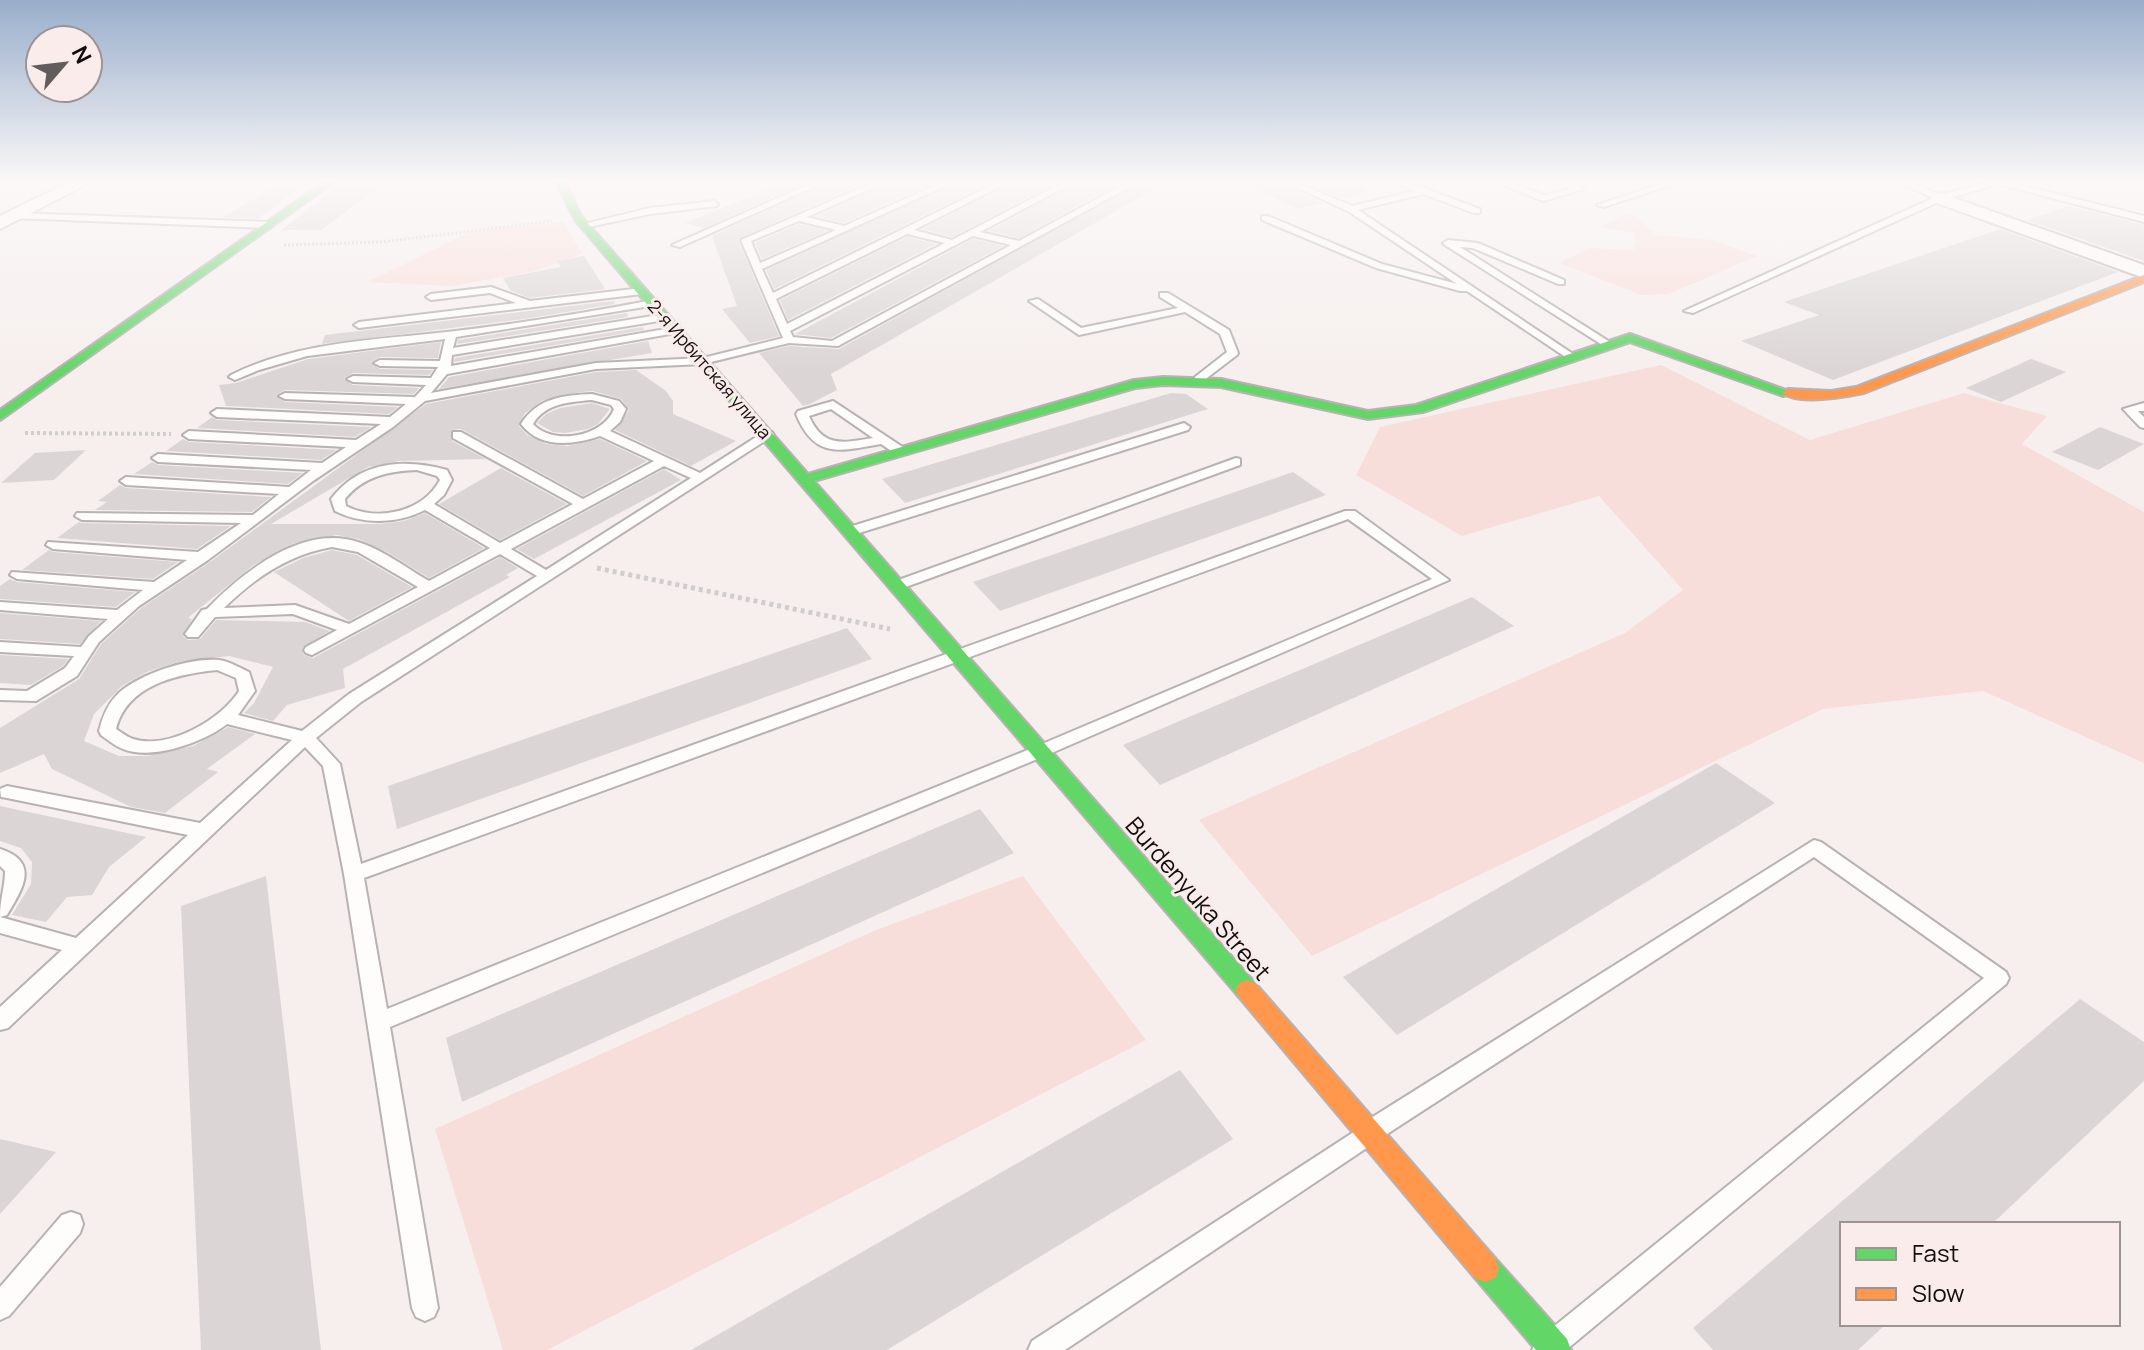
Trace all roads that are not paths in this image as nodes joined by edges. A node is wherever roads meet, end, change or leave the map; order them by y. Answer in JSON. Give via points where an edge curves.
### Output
{"nodes":[{"id":1,"x":240,"y":245,"type":"edge"},
{"id":2,"x":601,"y":245,"type":"edge"},
{"id":3,"x":748,"y":245,"type":"edge"},
{"id":4,"x":809,"y":245,"type":"edge"},
{"id":5,"x":878,"y":245,"type":"edge"},
{"id":6,"x":946,"y":245,"type":"edge"},
{"id":7,"x":1018,"y":245,"type":"edge"},
{"id":8,"x":1329,"y":245,"type":"edge"},
{"id":9,"x":1405,"y":245,"type":"edge"},
{"id":10,"x":1451,"y":245,"type":"edge"},
{"id":11,"x":1475,"y":245,"type":"edge"},
{"id":12,"x":1836,"y":245,"type":"edge"},
{"id":13,"x":2070,"y":245,"type":"edge"},
{"id":14,"x":757,"y":268,"type":"junction"},
{"id":15,"x":2144,"y":272,"type":"edge"},
{"id":16,"x":2144,"y":278,"type":"edge"},
{"id":17,"x":1561,"y":282,"type":"dead end"},
{"id":18,"x":1477,"y":293,"type":"junction"},
{"id":19,"x":1164,"y":295,"type":"dead end"},
{"id":20,"x":431,"y":297,"type":"dead end"},
{"id":21,"x":770,"y":298,"type":"junction"},
{"id":22,"x":1034,"y":301,"type":"dead end"},
{"id":23,"x":528,"y":304,"type":"junction"},
{"id":24,"x":1186,"y":309,"type":"junction"},
{"id":25,"x":659,"y":310,"type":"junction"},
{"id":26,"x":1689,"y":311,"type":"dead end"},
{"id":27,"x":359,"y":325,"type":"dead end"},
{"id":28,"x":451,"y":335,"type":"junction"},
{"id":29,"x":786,"y":335,"type":"junction"},
{"id":30,"x":1608,"y":344,"type":"junction"},
{"id":31,"x":1571,"y":356,"type":"junction"},
{"id":32,"x":703,"y":361,"type":"junction"},
{"id":33,"x":380,"y":363,"type":"dead end"},
{"id":34,"x":444,"y":367,"type":"junction"},
{"id":35,"x":235,"y":377,"type":"dead end"},
{"id":36,"x":353,"y":379,"type":"dead end"},
{"id":37,"x":1199,"y":379,"type":"junction"},
{"id":38,"x":285,"y":396,"type":"dead end"},
{"id":39,"x":419,"y":399,"type":"junction"},
{"id":40,"x":2144,"y":407,"type":"edge"},
{"id":41,"x":217,"y":413,"type":"dead end"},
{"id":42,"x":0,"y":416,"type":"edge"},
{"id":43,"x":392,"y":421,"type":"junction"},
{"id":44,"x":2144,"y":424,"type":"edge"},
{"id":45,"x":1184,"y":427,"type":"dead end"},
{"id":46,"x":600,"y":431,"type":"junction"},
{"id":47,"x":189,"y":435,"type":"road end"},
{"id":48,"x":457,"y":435,"type":"dead end"},
{"id":49,"x":768,"y":435,"type":"junction"},
{"id":50,"x":881,"y":440,"type":"junction"},
{"id":51,"x":359,"y":444,"type":"junction"},
{"id":52,"x":900,"y":451,"type":"junction"},
{"id":53,"x":158,"y":458,"type":"dead end"},
{"id":54,"x":663,"y":461,"type":"junction"},
{"id":55,"x":1236,"y":462,"type":"dead end"},
{"id":56,"x":324,"y":467,"type":"junction"},
{"id":57,"x":700,"y":478,"type":"junction"},
{"id":58,"x":805,"y":479,"type":"junction"},
{"id":59,"x":126,"y":481,"type":"dead end"},
{"id":60,"x":291,"y":491,"type":"junction"},
{"id":61,"x":424,"y":504,"type":"junction"},
{"id":62,"x":583,"y":504,"type":"junction"},
{"id":63,"x":82,"y":516,"type":"dead end"},
{"id":64,"x":256,"y":519,"type":"junction"},
{"id":65,"x":851,"y":531,"type":"junction"},
{"id":66,"x":53,"y":545,"type":"dead end"},
{"id":67,"x":502,"y":548,"type":"junction"},
{"id":68,"x":203,"y":557,"type":"junction"},
{"id":69,"x":17,"y":575,"type":"dead end"},
{"id":70,"x":547,"y":576,"type":"junction"},
{"id":71,"x":898,"y":585,"type":"junction"},
{"id":72,"x":158,"y":587,"type":"junction"},
{"id":73,"x":429,"y":587,"type":"junction"},
{"id":74,"x":0,"y":606,"type":"edge"},
{"id":75,"x":207,"y":613,"type":"junction"},
{"id":76,"x":120,"y":615,"type":"junction"},
{"id":77,"x":350,"y":630,"type":"junction"},
{"id":78,"x":193,"y":634,"type":"dead end"},
{"id":79,"x":0,"y":647,"type":"edge"},
{"id":80,"x":312,"y":650,"type":"dead end"},
{"id":81,"x":85,"y":652,"type":"junction"},
{"id":82,"x":957,"y":654,"type":"junction"},
{"id":83,"x":0,"y":695,"type":"edge"},
{"id":84,"x":227,"y":718,"type":"junction"},
{"id":85,"x":305,"y":737,"type":"junction"},
{"id":86,"x":1041,"y":751,"type":"junction"},
{"id":87,"x":7,"y":792,"type":"dead end"},
{"id":88,"x":204,"y":831,"type":"junction"},
{"id":89,"x":0,"y":856,"type":"edge"},
{"id":90,"x":354,"y":874,"type":"junction"},
{"id":91,"x":0,"y":909,"type":"edge"},
{"id":92,"x":0,"y":925,"type":"edge"},
{"id":93,"x":80,"y":947,"type":"junction"},
{"id":94,"x":0,"y":1021,"type":"edge"},
{"id":95,"x":378,"y":1022,"type":"junction"},
{"id":96,"x":1369,"y":1132,"type":"junction"},
{"id":97,"x":71,"y":1224,"type":"dead end"},
{"id":98,"x":0,"y":1307,"type":"edge"},
{"id":99,"x":425,"y":1308,"type":"dead end"},
{"id":100,"x":1551,"y":1348,"type":"edge"},
{"id":101,"x":1041,"y":1350,"type":"edge"}],
"edges":[{"from":1,"to":42,"type":"street"},
{"from":2,"to":25,"type":"street","name":"2-я Ирбитская улица"},
{"from":3,"to":14,"type":"lane"},
{"from":4,"to":14,"type":"lane"},
{"from":5,"to":21,"type":"lane"},
{"from":6,"to":29,"type":"lane"},
{"from":7,"to":29,"type":"lane","via":[[834,344]]},
{"from":8,"to":18,"type":"lane","via":[[1379,266]]},
{"from":9,"to":18,"type":"lane"},
{"from":10,"to":30,"type":"lane"},
{"from":11,"to":17,"type":"lane"},
{"from":12,"to":26,"type":"lane"},
{"from":13,"to":15,"type":"street"},
{"from":14,"to":21,"type":"lane"},
{"from":16,"to":30,"type":"street","via":[[1859,390],[1831,395],[1784,393],[1630,338]]},
{"from":18,"to":31,"type":"lane"},
{"from":19,"to":24,"type":"lane"},
{"from":20,"to":23,"type":"lane","via":[[491,290]]},
{"from":21,"to":29,"type":"lane"},
{"from":22,"to":24,"type":"lane","via":[[1079,332]]},
{"from":23,"to":25,"type":"lane"},
{"from":23,"to":27,"type":"lane"},
{"from":24,"to":37,"type":"lane","via":[[1225,332],[1233,353]]},
{"from":25,"to":28,"type":"lane"},
{"from":25,"to":32,"type":"street","name":"2-я Ирбитская улица"},
{"from":25,"to":34,"type":"lane"},
{"from":25,"to":34,"type":"lane"},
{"from":28,"to":34,"type":"lane"},
{"from":28,"to":35,"type":"lane","via":[[343,347],[252,366]]},
{"from":29,"to":32,"type":"lane"},
{"from":30,"to":31,"type":"street"},
{"from":31,"to":37,"type":"street","via":[[1392,414],[1368,415]]},
{"from":32,"to":39,"type":"lane","via":[[596,366]]},
{"from":32,"to":49,"type":"street","name":"2-я Ирбитская улица"},
{"from":33,"to":34,"type":"lane"},
{"from":34,"to":36,"type":"lane"},
{"from":34,"to":39,"type":"lane"},
{"from":37,"to":52,"type":"street","via":[[1134,384]]},
{"from":38,"to":39,"type":"lane"},
{"from":39,"to":43,"type":"lane"},
{"from":40,"to":44,"type":"lane","via":[[2129,409]]},
{"from":41,"to":43,"type":"lane"},
{"from":43,"to":51,"type":"lane"},
{"from":45,"to":65,"type":"lane"},
{"from":46,"to":46,"type":"lane","via":[[614,423],[620,409],[592,397],[546,405],[527,424],[538,436],[555,439]]},
{"from":46,"to":54,"type":"lane"},
{"from":47,"to":51,"type":"lane"},
{"from":48,"to":62,"type":"lane"},
{"from":49,"to":57,"type":"lane"},
{"from":49,"to":58,"type":"street","name":"2-я Ирбитская улица"},
{"from":50,"to":50,"type":"lane","via":[[833,405],[802,414],[810,433],[837,448]]},
{"from":50,"to":52,"type":"lane"},
{"from":51,"to":56,"type":"lane"},
{"from":52,"to":58,"type":"street"},
{"from":53,"to":56,"type":"lane"},
{"from":54,"to":57,"type":"lane"},
{"from":54,"to":62,"type":"lane"},
{"from":55,"to":71,"type":"lane"},
{"from":56,"to":60,"type":"lane"},
{"from":57,"to":70,"type":"lane"},
{"from":58,"to":65,"type":"street","name":"Burdenyuka Street"},
{"from":59,"to":60,"type":"lane"},
{"from":60,"to":64,"type":"lane"},
{"from":61,"to":61,"type":"lane","via":[[435,498],[446,480],[442,473],[418,466],[365,476],[338,499],[348,514],[366,518],[404,513]]},
{"from":61,"to":67,"type":"lane"},
{"from":62,"to":67,"type":"lane"},
{"from":63,"to":64,"type":"lane"},
{"from":64,"to":68,"type":"lane"},
{"from":65,"to":71,"type":"street","name":"Burdenyuka Street"},
{"from":66,"to":68,"type":"lane"},
{"from":67,"to":70,"type":"lane"},
{"from":67,"to":73,"type":"lane"},
{"from":68,"to":72,"type":"lane"},
{"from":69,"to":72,"type":"lane"},
{"from":70,"to":85,"type":"lane","via":[[355,698]]},
{"from":71,"to":82,"type":"street","name":"Burdenyuka Street"},
{"from":72,"to":76,"type":"lane"},
{"from":73,"to":75,"type":"lane","via":[[352,545],[324,543],[286,554]]},
{"from":73,"to":77,"type":"lane"},
{"from":74,"to":76,"type":"lane"},
{"from":75,"to":77,"type":"lane","via":[[295,609]]},
{"from":75,"to":78,"type":"lane"},
{"from":76,"to":81,"type":"lane"},
{"from":77,"to":80,"type":"lane"},
{"from":79,"to":81,"type":"lane"},
{"from":81,"to":83,"type":"lane","via":[[71,672],[30,697]]},
{"from":82,"to":86,"type":"street","name":"Burdenyuka Street"},
{"from":82,"to":86,"type":"lane","via":[[1350,514],[1442,580]]},
{"from":82,"to":90,"type":"lane"},
{"from":84,"to":84,"type":"lane","via":[[244,701],[250,687],[247,676],[228,666],[197,666],[149,681],[129,694],[108,718],[107,731],[125,744],[160,746],[186,740]]},
{"from":84,"to":85,"type":"lane"},
{"from":85,"to":88,"type":"lane"},
{"from":85,"to":90,"type":"lane","via":[[331,764]]},
{"from":86,"to":95,"type":"lane"},
{"from":86,"to":96,"type":"street","name":"Burdenyuka Street"},
{"from":87,"to":88,"type":"lane"},
{"from":88,"to":93,"type":"lane"},
{"from":89,"to":91,"type":"lane","via":[[15,868],[15,884]]},
{"from":90,"to":95,"type":"lane"},
{"from":92,"to":93,"type":"lane"},
{"from":93,"to":94,"type":"lane"},
{"from":95,"to":99,"type":"lane"},
{"from":96,"to":100,"type":"street","name":"Burdenyuka Street"},
{"from":96,"to":100,"type":"lane","via":[[1814,847],[1999,978]]},
{"from":96,"to":101,"type":"lane"},
{"from":97,"to":98,"type":"lane"}]}
